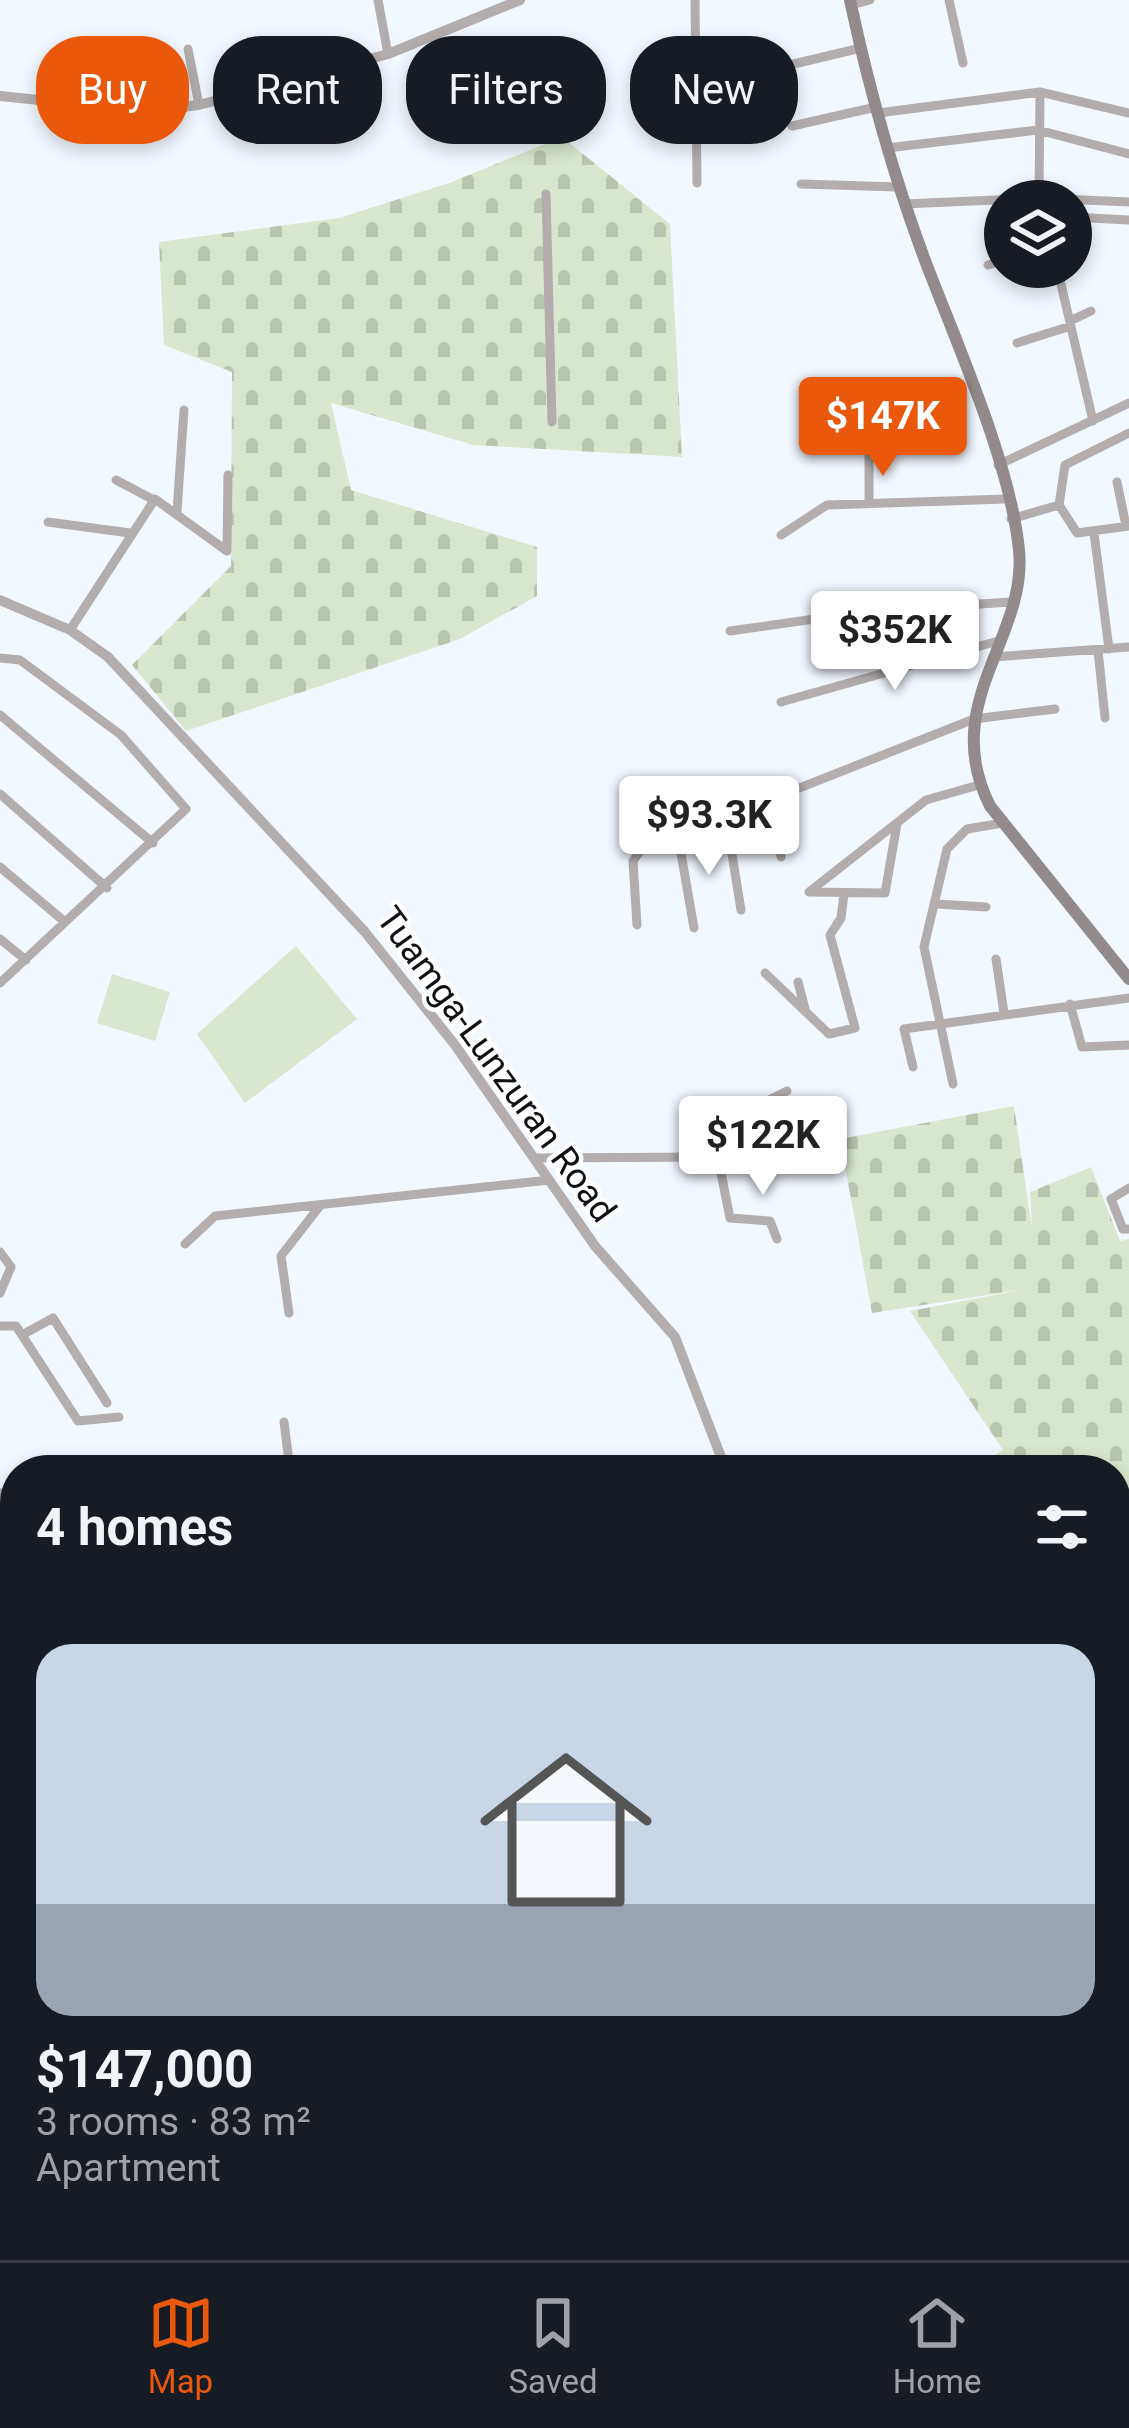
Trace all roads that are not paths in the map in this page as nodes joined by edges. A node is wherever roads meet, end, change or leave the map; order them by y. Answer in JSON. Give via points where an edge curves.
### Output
{"nodes":[{"id":1,"x":378,"y":0,"type":"edge"},
{"id":2,"x":520,"y":0,"type":"edge"},
{"id":3,"x":695,"y":0,"type":"edge"},
{"id":4,"x":870,"y":0,"type":"edge"},
{"id":5,"x":949,"y":0,"type":"edge"},
{"id":6,"x":850,"y":3,"type":"edge"},
{"id":7,"x":861,"y":48,"type":"junction"},
{"id":8,"x":189,"y":54,"type":"edge"},
{"id":9,"x":388,"y":54,"type":"junction"},
{"id":10,"x":798,"y":63,"type":"edge"},
{"id":11,"x":963,"y":63,"type":"dead end"},
{"id":12,"x":1040,"y":92,"type":"junction"},
{"id":13,"x":0,"y":96,"type":"edge"},
{"id":14,"x":199,"y":105,"type":"junction"},
{"id":15,"x":877,"y":110,"type":"junction"},
{"id":16,"x":1129,"y":113,"type":"edge"},
{"id":17,"x":798,"y":125,"type":"edge"},
{"id":18,"x":1038,"y":130,"type":"junction"},
{"id":19,"x":887,"y":148,"type":"junction"},
{"id":20,"x":1129,"y":154,"type":"edge"},
{"id":21,"x":1039,"y":180,"type":"edge"},
{"id":22,"x":697,"y":183,"type":"dead end"},
{"id":23,"x":801,"y":184,"type":"dead end"},
{"id":24,"x":898,"y":187,"type":"junction"},
{"id":25,"x":546,"y":194,"type":"dead end"},
{"id":26,"x":1092,"y":200,"type":"edge"},
{"id":27,"x":984,"y":201,"type":"edge"},
{"id":28,"x":1129,"y":202,"type":"edge"},
{"id":29,"x":904,"y":205,"type":"junction"},
{"id":30,"x":1092,"y":219,"type":"edge"},
{"id":31,"x":1129,"y":220,"type":"edge"},
{"id":32,"x":1062,"y":288,"type":"edge"},
{"id":33,"x":1091,"y":311,"type":"dead end"},
{"id":34,"x":1071,"y":323,"type":"junction"},
{"id":35,"x":1018,"y":343,"type":"dead end"},
{"id":36,"x":1129,"y":403,"type":"edge"},
{"id":37,"x":184,"y":410,"type":"dead end"},
{"id":38,"x":1093,"y":421,"type":"junction"},
{"id":39,"x":552,"y":422,"type":"dead end"},
{"id":40,"x":1129,"y":433,"type":"edge"},
{"id":41,"x":868,"y":456,"type":"dead end"},
{"id":42,"x":998,"y":465,"type":"junction"},
{"id":43,"x":228,"y":476,"type":"dead end"},
{"id":44,"x":116,"y":480,"type":"dead end"},
{"id":45,"x":1117,"y":482,"type":"dead end"},
{"id":46,"x":1006,"y":499,"type":"junction"},
{"id":47,"x":154,"y":500,"type":"junction"},
{"id":48,"x":869,"y":501,"type":"junction"},
{"id":49,"x":1059,"y":505,"type":"junction"},
{"id":50,"x":177,"y":512,"type":"junction"},
{"id":51,"x":1011,"y":519,"type":"junction"},
{"id":52,"x":48,"y":522,"type":"dead end"},
{"id":53,"x":1127,"y":526,"type":"edge"},
{"id":54,"x":130,"y":533,"type":"junction"},
{"id":55,"x":1094,"y":533,"type":"junction"},
{"id":56,"x":782,"y":535,"type":"dead end"},
{"id":57,"x":0,"y":600,"type":"edge"},
{"id":58,"x":1011,"y":602,"type":"junction"},
{"id":59,"x":70,"y":630,"type":"junction"},
{"id":60,"x":730,"y":631,"type":"dead end"},
{"id":61,"x":998,"y":640,"type":"junction"},
{"id":62,"x":1129,"y":647,"type":"edge"},
{"id":63,"x":1104,"y":650,"type":"junction"},
{"id":64,"x":993,"y":657,"type":"junction"},
{"id":65,"x":0,"y":658,"type":"edge"},
{"id":66,"x":782,"y":702,"type":"dead end"},
{"id":67,"x":1054,"y":709,"type":"dead end"},
{"id":68,"x":0,"y":715,"type":"edge"},
{"id":69,"x":1105,"y":718,"type":"dead end"},
{"id":70,"x":974,"y":719,"type":"junction"},
{"id":71,"x":979,"y":784,"type":"junction"},
{"id":72,"x":0,"y":794,"type":"edge"},
{"id":73,"x":771,"y":802,"type":"junction"},
{"id":74,"x":726,"y":817,"type":"junction"},
{"id":75,"x":1003,"y":823,"type":"junction"},
{"id":76,"x":897,"y":824,"type":"junction"},
{"id":77,"x":678,"y":836,"type":"junction"},
{"id":78,"x":153,"y":843,"type":"junction"},
{"id":79,"x":781,"y":857,"type":"dead end"},
{"id":80,"x":0,"y":867,"type":"edge"},
{"id":81,"x":107,"y":888,"type":"junction"},
{"id":82,"x":844,"y":894,"type":"junction"},
{"id":83,"x":937,"y":904,"type":"junction"},
{"id":84,"x":986,"y":907,"type":"dead end"},
{"id":85,"x":740,"y":910,"type":"dead end"},
{"id":86,"x":65,"y":922,"type":"junction"},
{"id":87,"x":638,"y":925,"type":"dead end"},
{"id":88,"x":694,"y":928,"type":"dead end"},
{"id":89,"x":0,"y":939,"type":"edge"},
{"id":90,"x":996,"y":959,"type":"dead end"},
{"id":91,"x":26,"y":960,"type":"junction"},
{"id":92,"x":765,"y":973,"type":"dead end"},
{"id":93,"x":1129,"y":979,"type":"edge"},
{"id":94,"x":798,"y":982,"type":"dead end"},
{"id":95,"x":0,"y":983,"type":"edge"},
{"id":96,"x":1129,"y":998,"type":"edge"},
{"id":97,"x":1070,"y":1004,"type":"junction"},
{"id":98,"x":805,"y":1010,"type":"junction"},
{"id":99,"x":1004,"y":1013,"type":"junction"},
{"id":100,"x":938,"y":1022,"type":"junction"},
{"id":101,"x":1129,"y":1045,"type":"edge"},
{"id":102,"x":913,"y":1067,"type":"dead end"},
{"id":103,"x":952,"y":1084,"type":"dead end"},
{"id":104,"x":787,"y":1091,"type":"dead end"},
{"id":105,"x":534,"y":1158,"type":"junction"},
{"id":106,"x":718,"y":1158,"type":"junction"},
{"id":107,"x":549,"y":1180,"type":"junction"},
{"id":108,"x":1129,"y":1189,"type":"edge"},
{"id":109,"x":320,"y":1206,"type":"junction"},
{"id":110,"x":1129,"y":1229,"type":"edge"},
{"id":111,"x":777,"y":1239,"type":"dead end"},
{"id":112,"x":185,"y":1244,"type":"dead end"},
{"id":113,"x":0,"y":1252,"type":"edge"},
{"id":114,"x":0,"y":1293,"type":"edge"},
{"id":115,"x":289,"y":1313,"type":"dead end"},
{"id":116,"x":0,"y":1326,"type":"edge"},
{"id":117,"x":22,"y":1335,"type":"junction"},
{"id":118,"x":106,"y":1403,"type":"dead end"},
{"id":119,"x":119,"y":1418,"type":"dead end"},
{"id":120,"x":284,"y":1422,"type":"dead end"},
{"id":121,"x":288,"y":1455,"type":"edge"},
{"id":122,"x":720,"y":1455,"type":"edge"}],
"edges":[{"from":1,"to":9,"type":"street"},
{"from":2,"to":9,"type":"street"},
{"from":3,"to":22,"type":"street"},
{"from":4,"to":6,"type":"street"},
{"from":5,"to":11,"type":"street"},
{"from":6,"to":7,"type":"main road"},
{"from":7,"to":10,"type":"street"},
{"from":7,"to":15,"type":"main road"},
{"from":8,"to":14,"type":"street"},
{"from":9,"to":14,"type":"street"},
{"from":12,"to":15,"type":"street"},
{"from":12,"to":16,"type":"street"},
{"from":12,"to":18,"type":"street"},
{"from":13,"to":14,"type":"street","via":[[145,110]]},
{"from":15,"to":17,"type":"street"},
{"from":15,"to":19,"type":"main road"},
{"from":18,"to":19,"type":"street"},
{"from":18,"to":20,"type":"street"},
{"from":18,"to":21,"type":"street"},
{"from":19,"to":24,"type":"main road"},
{"from":23,"to":24,"type":"street"},
{"from":24,"to":29,"type":"main road"},
{"from":25,"to":39,"type":"street"},
{"from":26,"to":28,"type":"street"},
{"from":27,"to":29,"type":"street"},
{"from":29,"to":42,"type":"main road"},
{"from":30,"to":31,"type":"street"},
{"from":32,"to":34,"type":"street"},
{"from":33,"to":34,"type":"street"},
{"from":34,"to":35,"type":"street"},
{"from":34,"to":38,"type":"street"},
{"from":36,"to":38,"type":"street"},
{"from":37,"to":50,"type":"street"},
{"from":38,"to":42,"type":"street"},
{"from":40,"to":49,"type":"street","via":[[1064,466]]},
{"from":41,"to":48,"type":"street"},
{"from":42,"to":46,"type":"main road"},
{"from":43,"to":50,"type":"street","via":[[226,552]]},
{"from":44,"to":47,"type":"street"},
{"from":45,"to":53,"type":"street"},
{"from":46,"to":48,"type":"street"},
{"from":46,"to":51,"type":"main road"},
{"from":47,"to":50,"type":"street"},
{"from":47,"to":54,"type":"street"},
{"from":48,"to":56,"type":"street","via":[[827,505]]},
{"from":49,"to":51,"type":"street"},
{"from":49,"to":55,"type":"street","via":[[1074,531]]},
{"from":51,"to":58,"type":"main road","via":[[1019,549]]},
{"from":52,"to":54,"type":"street"},
{"from":53,"to":55,"type":"street"},
{"from":54,"to":59,"type":"street"},
{"from":55,"to":63,"type":"street"},
{"from":57,"to":59,"type":"street","name":"Tuamga-Lunzuran Road"},
{"from":58,"to":60,"type":"street"},
{"from":58,"to":61,"type":"main road"},
{"from":59,"to":105,"type":"street","name":"Tuamga-Lunzuran Road","via":[[108,657],[365,932]]},
{"from":61,"to":64,"type":"main road"},
{"from":61,"to":66,"type":"street"},
{"from":62,"to":63,"type":"street"},
{"from":63,"to":64,"type":"street"},
{"from":63,"to":69,"type":"street"},
{"from":64,"to":70,"type":"main road"},
{"from":65,"to":78,"type":"street","via":[[20,660],[121,735],[182,799],[184,813]]},
{"from":67,"to":70,"type":"street"},
{"from":68,"to":78,"type":"street"},
{"from":70,"to":71,"type":"main road"},
{"from":70,"to":73,"type":"street"},
{"from":71,"to":75,"type":"main road"},
{"from":71,"to":76,"type":"street","via":[[926,800]]},
{"from":72,"to":81,"type":"street"},
{"from":73,"to":74,"type":"street"},
{"from":73,"to":79,"type":"street"},
{"from":74,"to":77,"type":"street"},
{"from":74,"to":85,"type":"street"},
{"from":75,"to":83,"type":"street","via":[[967,829],[952,842]]},
{"from":75,"to":93,"type":"main road"},
{"from":76,"to":82,"type":"street","via":[[886,893]]},
{"from":76,"to":82,"type":"street","via":[[808,890]]},
{"from":77,"to":87,"type":"street","via":[[634,858]]},
{"from":77,"to":88,"type":"street"},
{"from":78,"to":81,"type":"street"},
{"from":80,"to":86,"type":"street"},
{"from":81,"to":86,"type":"street"},
{"from":82,"to":98,"type":"street","via":[[830,935],[855,1028],[834,1035]]},
{"from":83,"to":84,"type":"street"},
{"from":83,"to":100,"type":"street","via":[[923,957]]},
{"from":86,"to":91,"type":"street"},
{"from":89,"to":91,"type":"street"},
{"from":90,"to":99,"type":"street"},
{"from":91,"to":95,"type":"street"},
{"from":92,"to":98,"type":"street"},
{"from":94,"to":98,"type":"street"},
{"from":96,"to":97,"type":"street"},
{"from":97,"to":99,"type":"street"},
{"from":97,"to":101,"type":"street","via":[[1082,1047]]},
{"from":99,"to":100,"type":"street"},
{"from":100,"to":102,"type":"street","via":[[904,1029]]},
{"from":100,"to":103,"type":"street"},
{"from":104,"to":106,"type":"street","via":[[769,1100],[771,1164]]},
{"from":105,"to":106,"type":"street"},
{"from":105,"to":107,"type":"street","name":"Tuamga-Lunzuran Road"},
{"from":106,"to":111,"type":"street","via":[[730,1218],[770,1221]]},
{"from":107,"to":109,"type":"street"},
{"from":107,"to":122,"type":"street","name":"Tuamga-Lunzuran Road","via":[[631,1293],[675,1337]]},
{"from":108,"to":110,"type":"street","via":[[1111,1199]]},
{"from":109,"to":112,"type":"street","via":[[215,1216]]},
{"from":109,"to":115,"type":"street","via":[[281,1256]]},
{"from":113,"to":114,"type":"street","via":[[10,1275]]},
{"from":116,"to":117,"type":"street","via":[[16,1325]]},
{"from":117,"to":118,"type":"street","via":[[53,1318]]},
{"from":117,"to":119,"type":"street","via":[[78,1421]]},
{"from":120,"to":121,"type":"street"}]}
